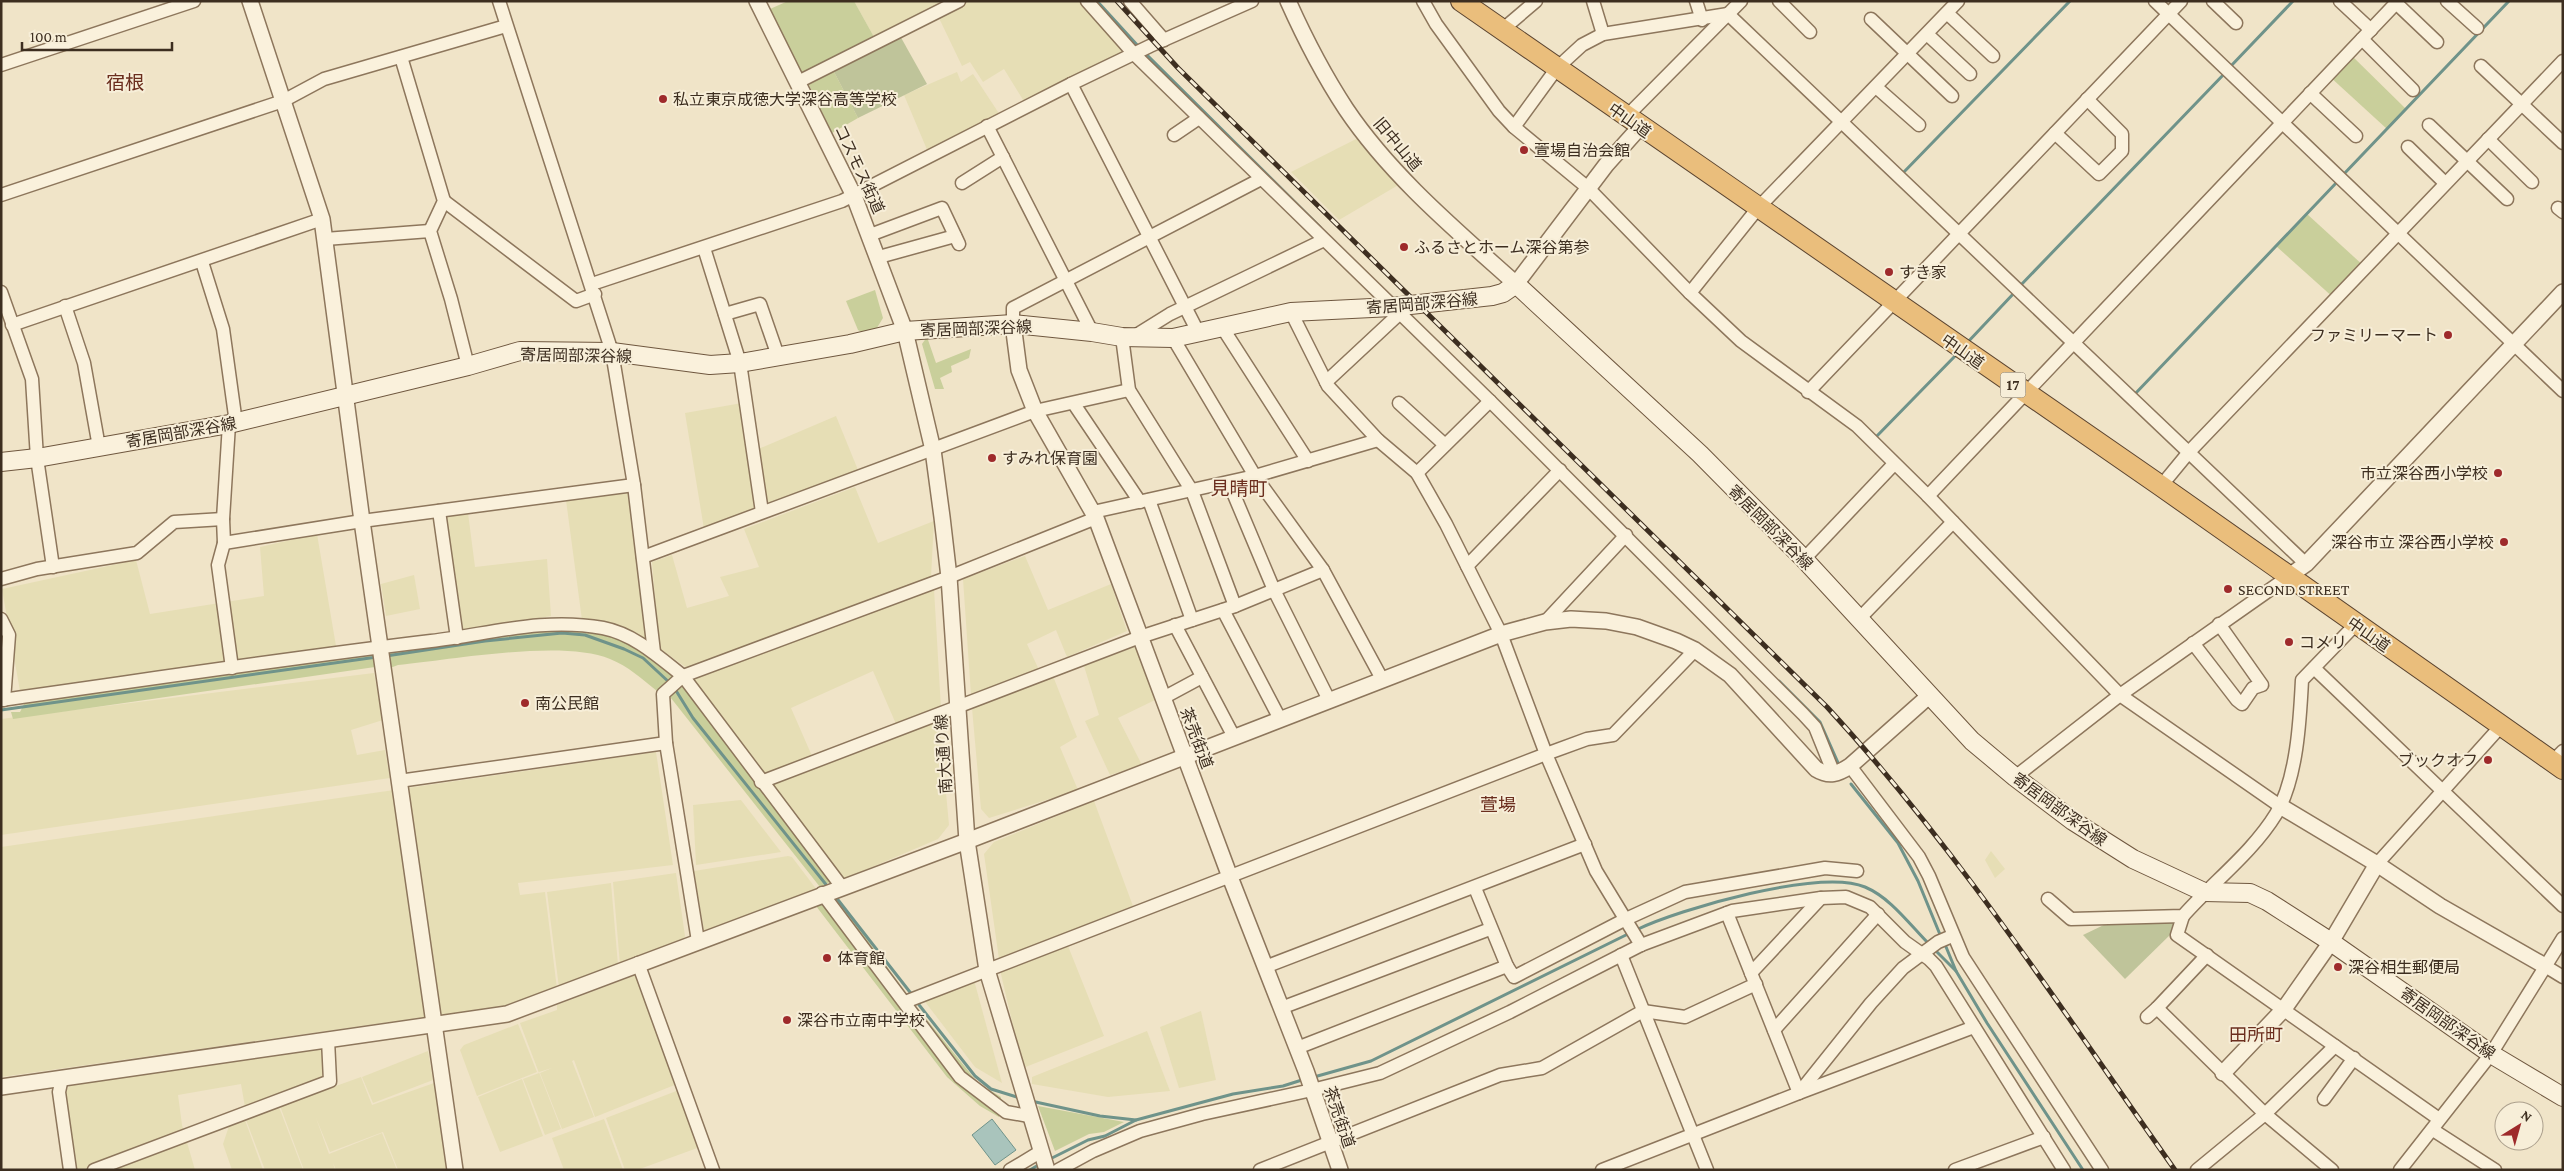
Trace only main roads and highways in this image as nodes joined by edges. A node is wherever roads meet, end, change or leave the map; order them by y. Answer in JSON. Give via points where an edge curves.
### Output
{"nodes":[{"id":1,"x":1461,"y":1,"type":"edge"},
{"id":2,"x":1,"y":462,"type":"edge"},
{"id":3,"x":2559,"y":761,"type":"edge"},
{"id":4,"x":2563,"y":1097,"type":"edge"}],
"edges":[{"from":1,"to":3,"type":"highway","name":"中山道","number":"17","via":[[2501,726]]},
{"from":2,"to":4,"type":"main road","name":"寄居岡部深谷線","via":[[233,423],[520,351],[612,352],[710,366],[850,344],[905,331],[1013,324],[1128,337],[1173,338],[1291,312],[1396,310],[1492,296],[1516,284],[1700,454],[1804,559],[1972,741],[2015,777],[2073,821],[2133,859],[2204,892],[2250,893],[2267,901],[2491,1054]]}]}
